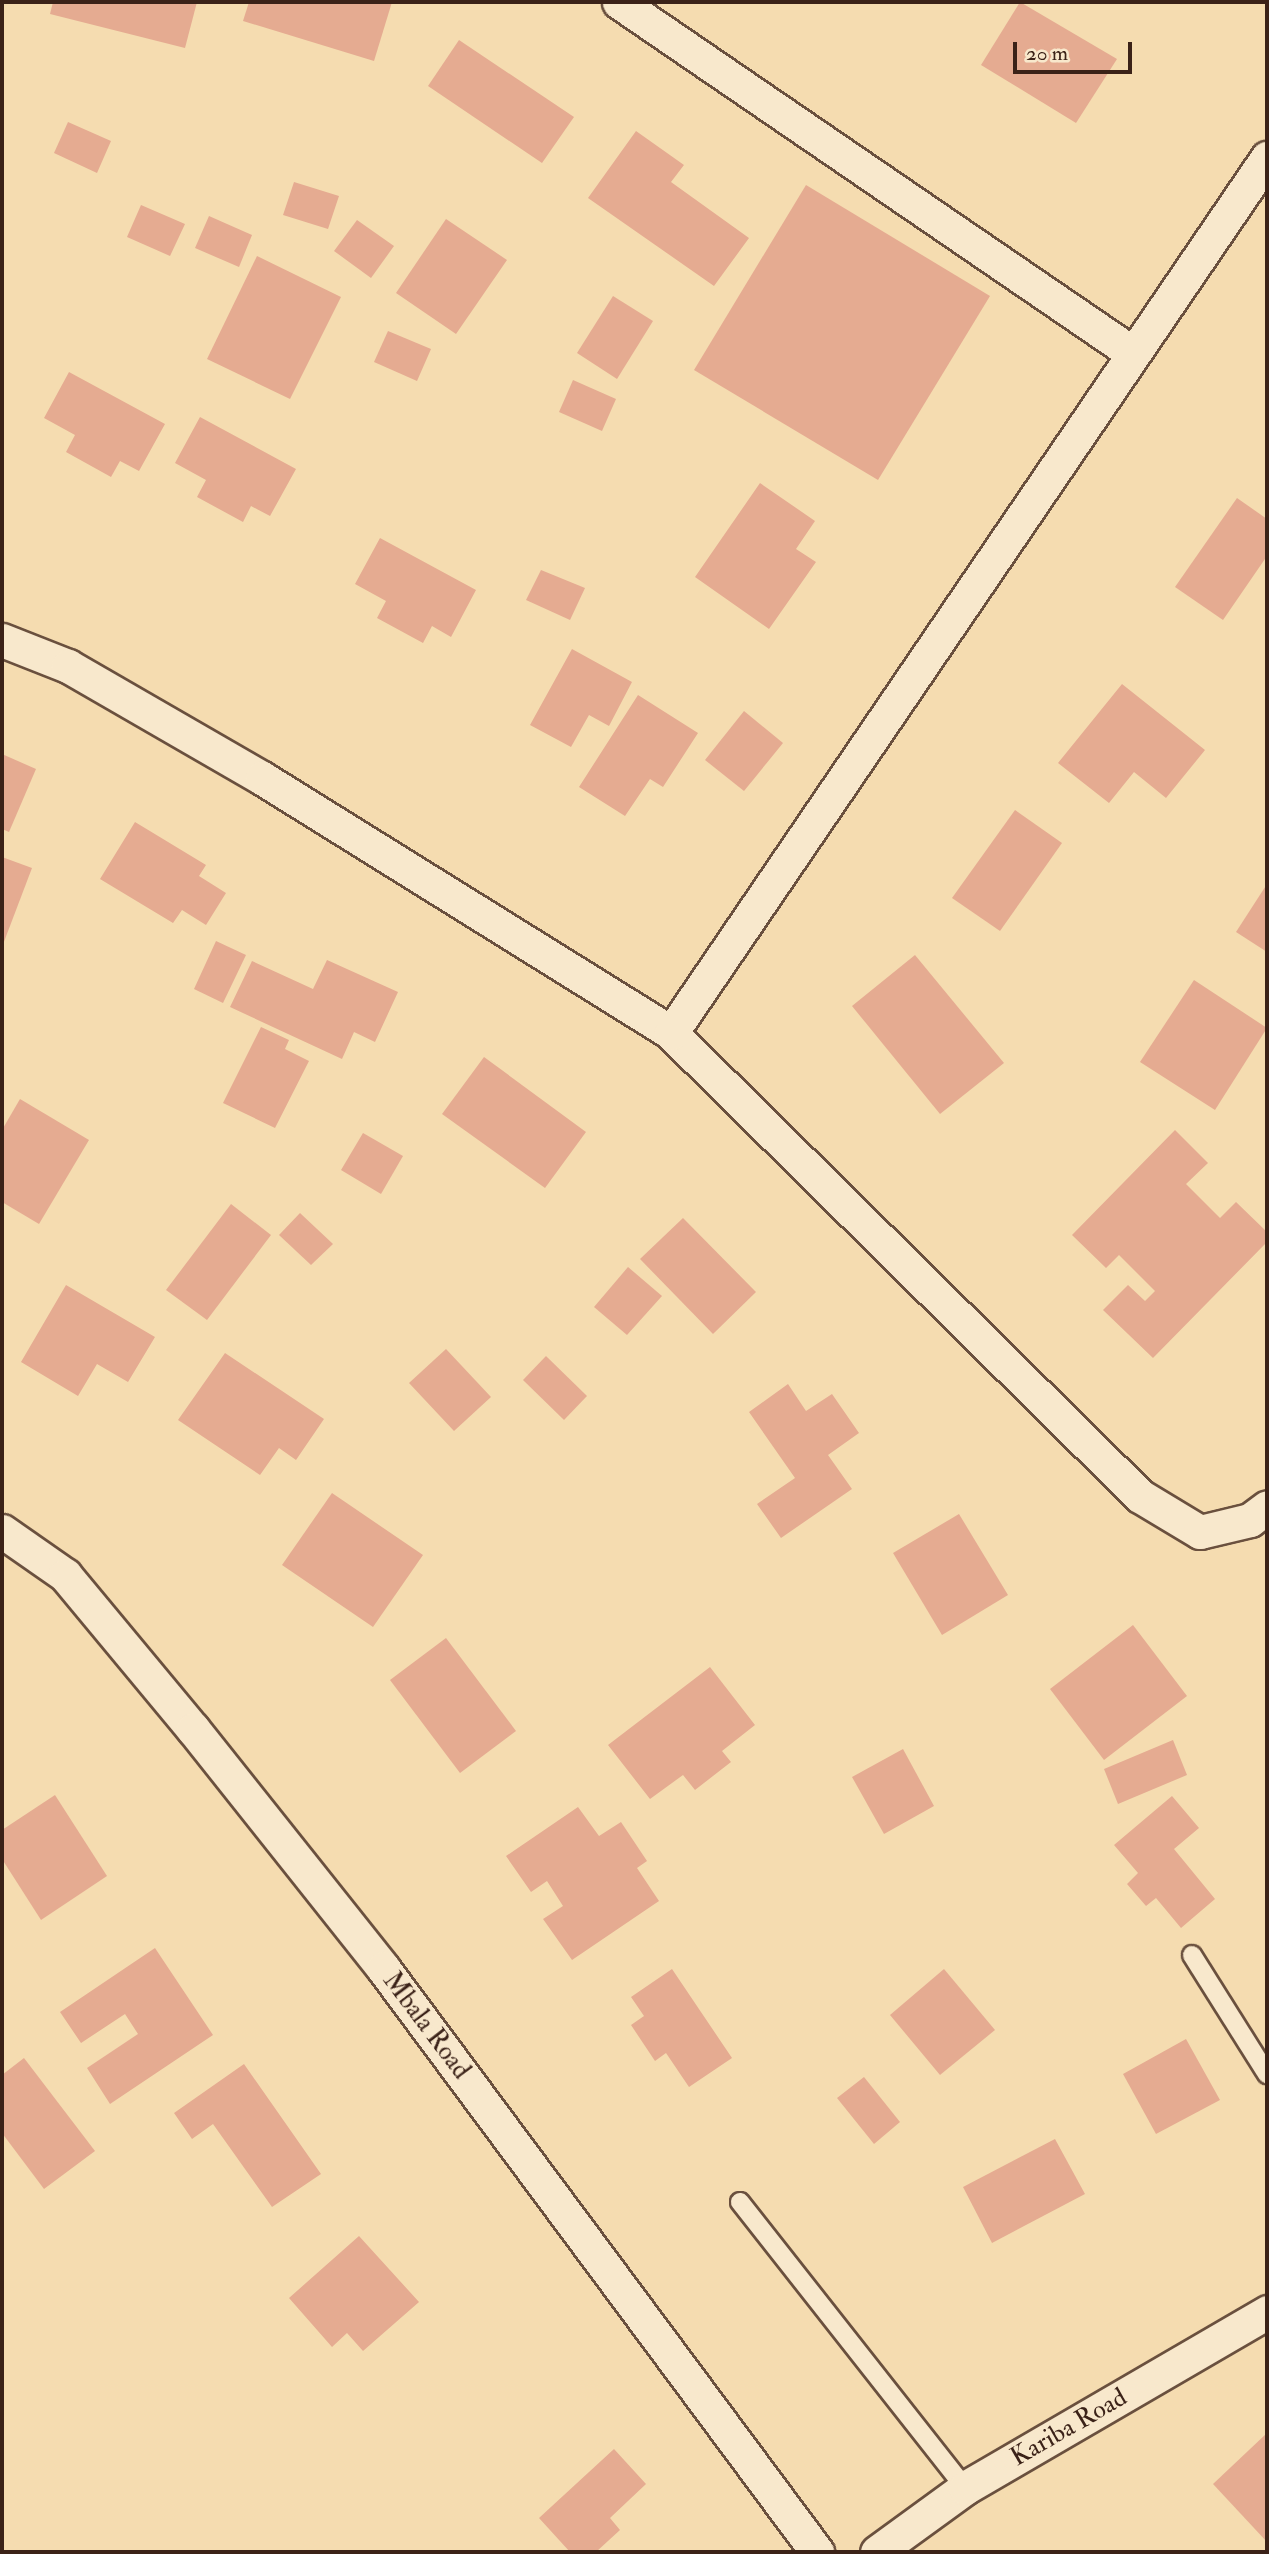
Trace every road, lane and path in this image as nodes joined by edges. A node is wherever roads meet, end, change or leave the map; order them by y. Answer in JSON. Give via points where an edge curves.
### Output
{"nodes":[{"id":1,"x":619,"y":2,"type":"edge"},
{"id":2,"x":1267,"y":158,"type":"edge"},
{"id":3,"x":1131,"y":352,"type":"junction"},
{"id":4,"x":2,"y":640,"type":"edge"},
{"id":5,"x":671,"y":1033,"type":"junction"},
{"id":6,"x":1267,"y":1507,"type":"edge"},
{"id":7,"x":2,"y":1531,"type":"edge"},
{"id":8,"x":1192,"y":1955,"type":"dead end"},
{"id":9,"x":1267,"y":2074,"type":"edge"},
{"id":10,"x":740,"y":2202,"type":"dead end"},
{"id":11,"x":1267,"y":2312,"type":"edge"},
{"id":12,"x":965,"y":2488,"type":"junction"},
{"id":13,"x":817,"y":2552,"type":"edge"},
{"id":14,"x":877,"y":2552,"type":"edge"}],
"edges":[{"from":1,"to":3,"type":"street"},
{"from":2,"to":3,"type":"street"},
{"from":3,"to":5,"type":"street"},
{"from":4,"to":5,"type":"street","via":[[68,666],[262,778]]},
{"from":5,"to":6,"type":"street","via":[[1140,1496],[1200,1532],[1250,1520]]},
{"from":7,"to":13,"type":"street","name":"Mbala Road","via":[[65,1576],[194,1729],[383,1968]]},
{"from":8,"to":9,"type":"lane"},
{"from":10,"to":12,"type":"lane"},
{"from":11,"to":12,"type":"street","name":"Kariba Road"},
{"from":12,"to":14,"type":"street","name":"Kariba Road"}]}
